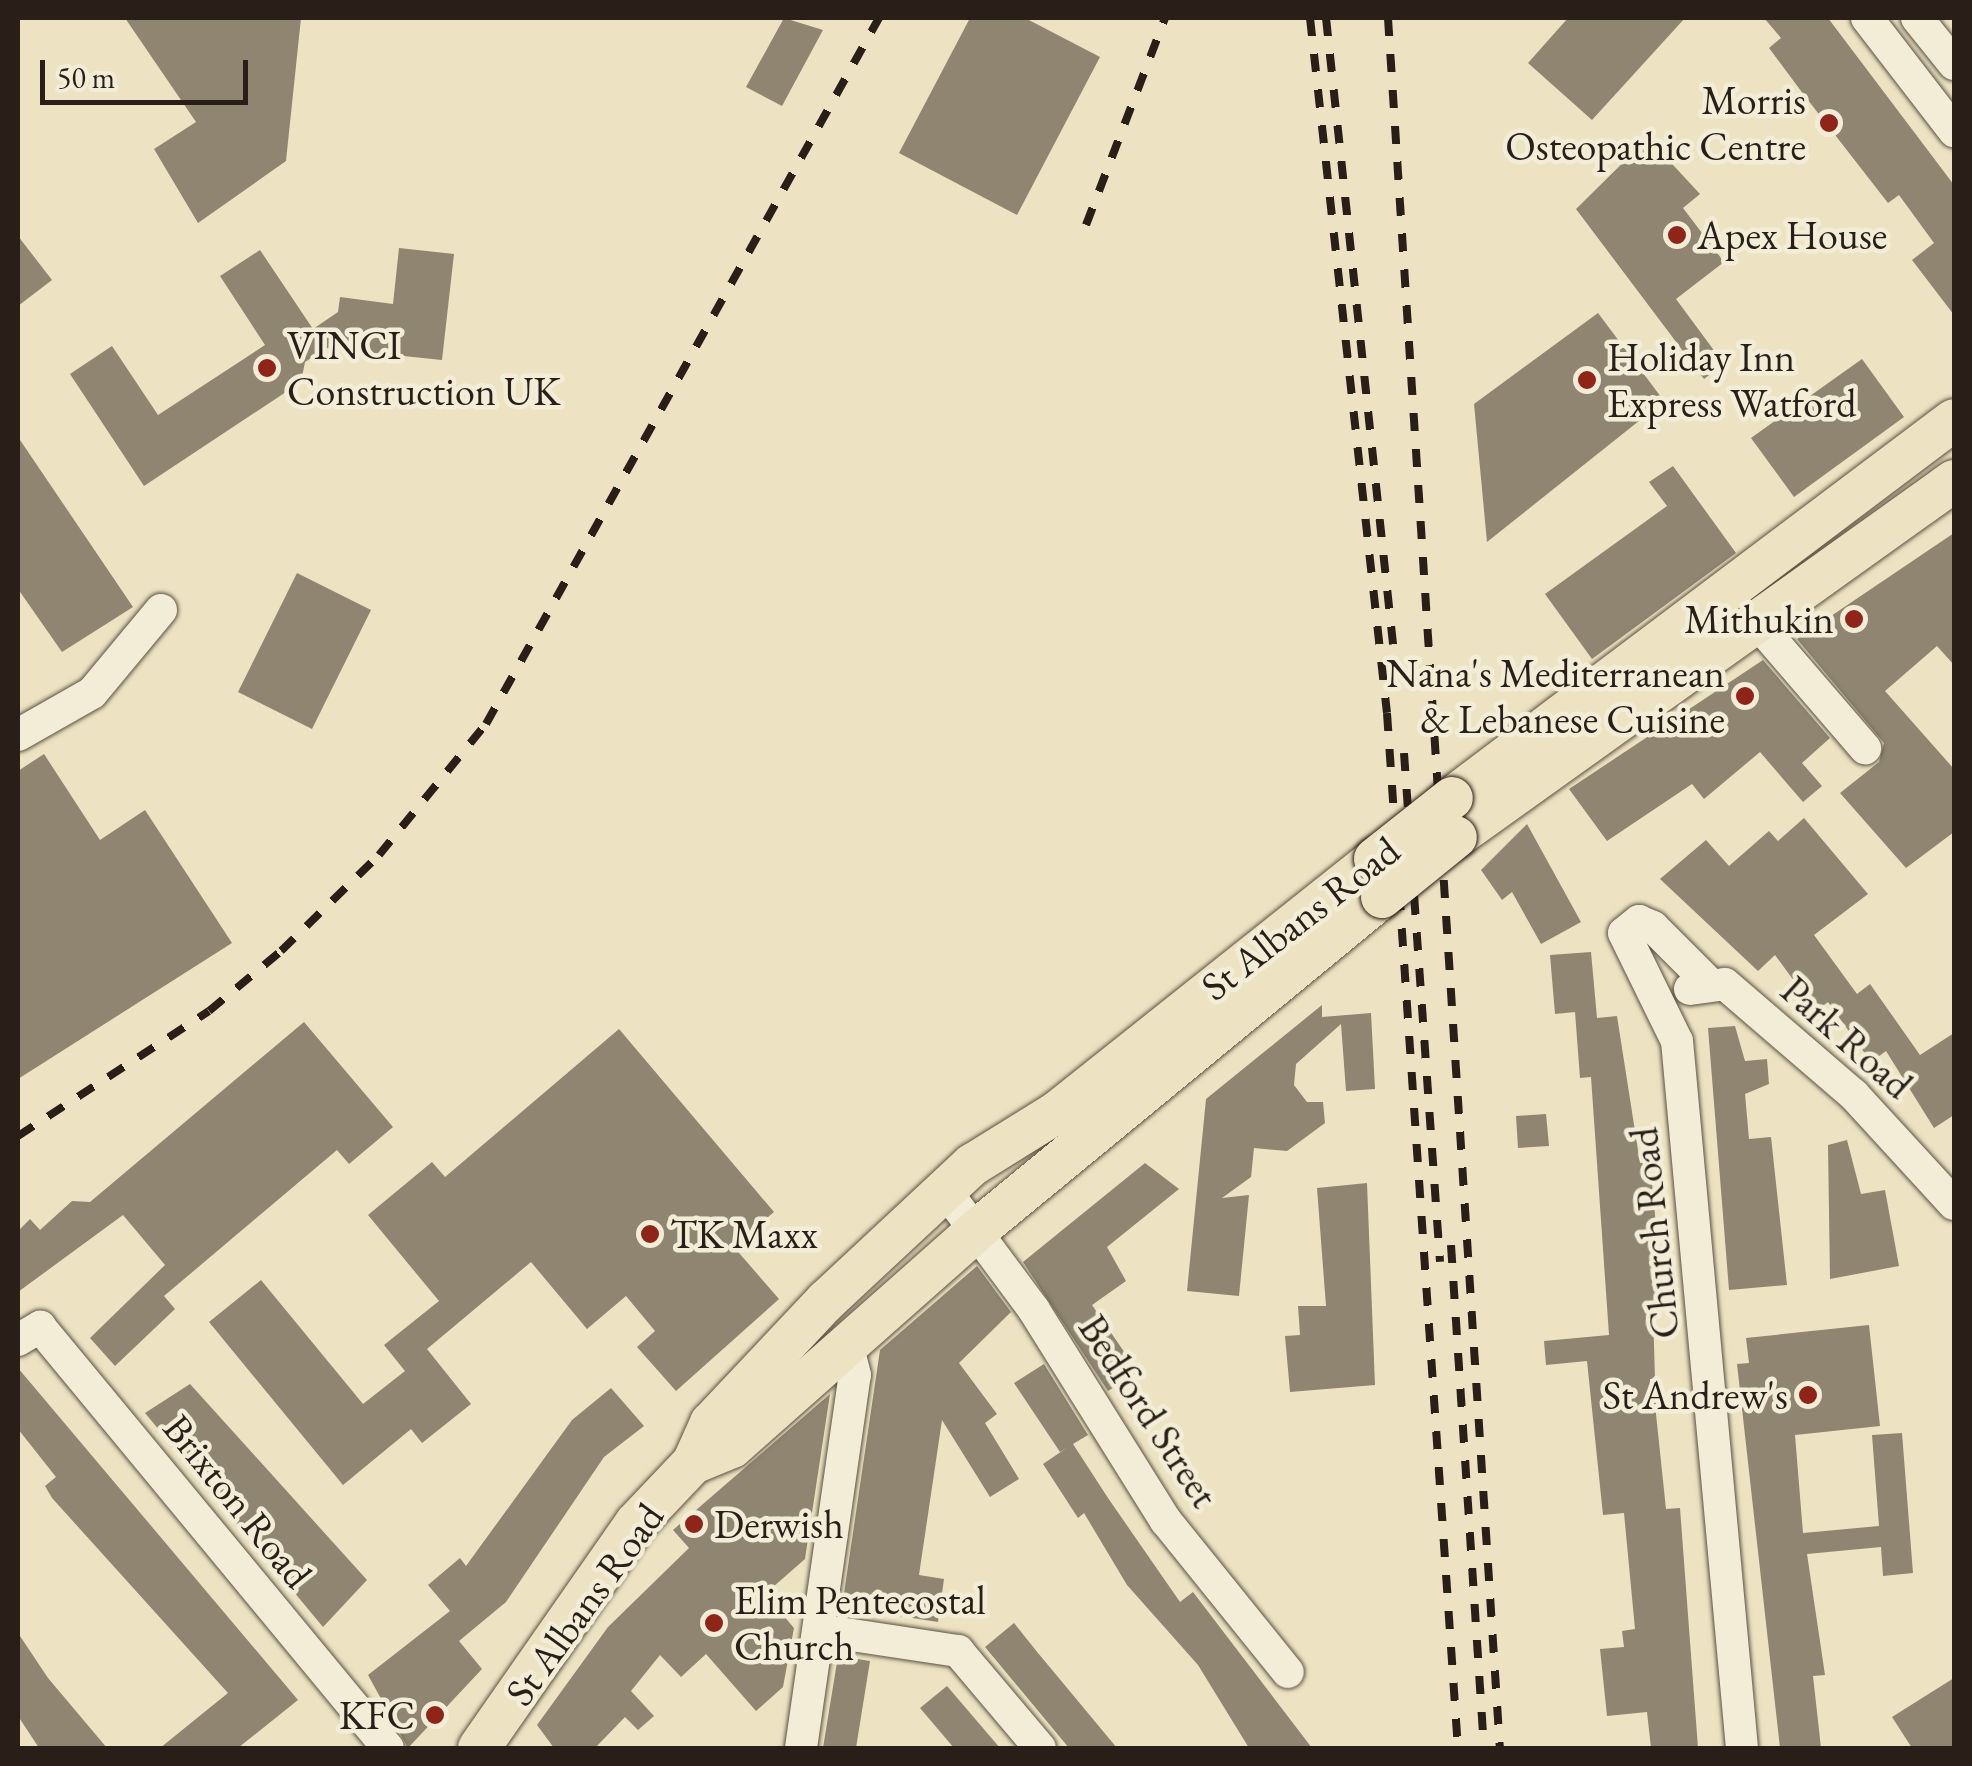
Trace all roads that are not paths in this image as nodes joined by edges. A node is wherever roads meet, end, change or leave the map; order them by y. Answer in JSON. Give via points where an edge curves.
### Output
{"nodes":[{"id":1,"x":1866,"y":18,"type":"edge"},
{"id":2,"x":1918,"y":18,"type":"edge"},
{"id":3,"x":1954,"y":64,"type":"edge"},
{"id":4,"x":1954,"y":131,"type":"edge"},
{"id":5,"x":1952,"y":424,"type":"edge"},
{"id":6,"x":1954,"y":481,"type":"edge"},
{"id":7,"x":161,"y":610,"type":"dead end"},
{"id":8,"x":1753,"y":618,"type":"junction"},
{"id":9,"x":18,"y":734,"type":"edge"},
{"id":10,"x":1865,"y":748,"type":"dead end"},
{"id":11,"x":1454,"y":817,"type":"junction"},
{"id":12,"x":1378,"y":878,"type":"junction"},
{"id":13,"x":1706,"y":980,"type":"junction"},
{"id":14,"x":1668,"y":1009,"type":"junction"},
{"id":15,"x":1949,"y":1188,"type":"edge"},
{"id":16,"x":945,"y":1190,"type":"junction"},
{"id":17,"x":977,"y":1230,"type":"junction"},
{"id":18,"x":796,"y":1332,"type":"junction"},
{"id":19,"x":18,"y":1340,"type":"edge"},
{"id":20,"x":847,"y":1342,"type":"junction"},
{"id":21,"x":693,"y":1462,"type":"junction"},
{"id":22,"x":819,"y":1630,"type":"junction"},
{"id":23,"x":1288,"y":1672,"type":"dead end"},
{"id":24,"x":388,"y":1748,"type":"edge"},
{"id":25,"x":479,"y":1748,"type":"edge"},
{"id":26,"x":801,"y":1748,"type":"edge"},
{"id":27,"x":1040,"y":1748,"type":"edge"},
{"id":28,"x":1742,"y":1748,"type":"edge"}],
"edges":[{"from":1,"to":4,"type":"street"},
{"from":2,"to":3,"type":"street"},
{"from":5,"to":11,"type":"main road","name":"St Albans Road"},
{"from":6,"to":8,"type":"main road","name":"St Albans Road"},
{"from":7,"to":9,"type":"street","via":[[92,693]]},
{"from":8,"to":10,"type":"street"},
{"from":8,"to":11,"type":"main road","name":"St Albans Road"},
{"from":11,"to":12,"type":"main road","name":"St Albans Road","bridge":true},
{"from":12,"to":16,"type":"main road","name":"St Albans Road"},
{"from":12,"to":17,"type":"main road","name":"St Albans Road"},
{"from":13,"to":14,"type":"street"},
{"from":13,"to":14,"type":"street","name":"Park Road","via":[[1654,927],[1630,924],[1624,933],[1638,969]]},
{"from":13,"to":15,"type":"street","name":"Park Road","via":[[1724,984],[1854,1094]]},
{"from":14,"to":28,"type":"street","name":"Church Road"},
{"from":16,"to":17,"type":"street","name":"Bedford Street"},
{"from":16,"to":18,"type":"main road","name":"St Albans Road"},
{"from":17,"to":20,"type":"main road","name":"St Albans Road"},
{"from":17,"to":23,"type":"street","name":"Bedford Street","via":[[1166,1521]]},
{"from":18,"to":20,"type":"main road","via":[[822,1330]]},
{"from":18,"to":21,"type":"main road","name":"St Albans Road","via":[[711,1423]]},
{"from":19,"to":24,"type":"street","name":"Brixton Road","via":[[40,1327]]},
{"from":20,"to":21,"type":"main road","name":"St Albans Road","via":[[732,1447]]},
{"from":20,"to":22,"type":"street","via":[[855,1374]]},
{"from":21,"to":25,"type":"main road","name":"St Albans Road","via":[[636,1522]]},
{"from":22,"to":26,"type":"street"},
{"from":22,"to":27,"type":"street","via":[[958,1651]]}]}
